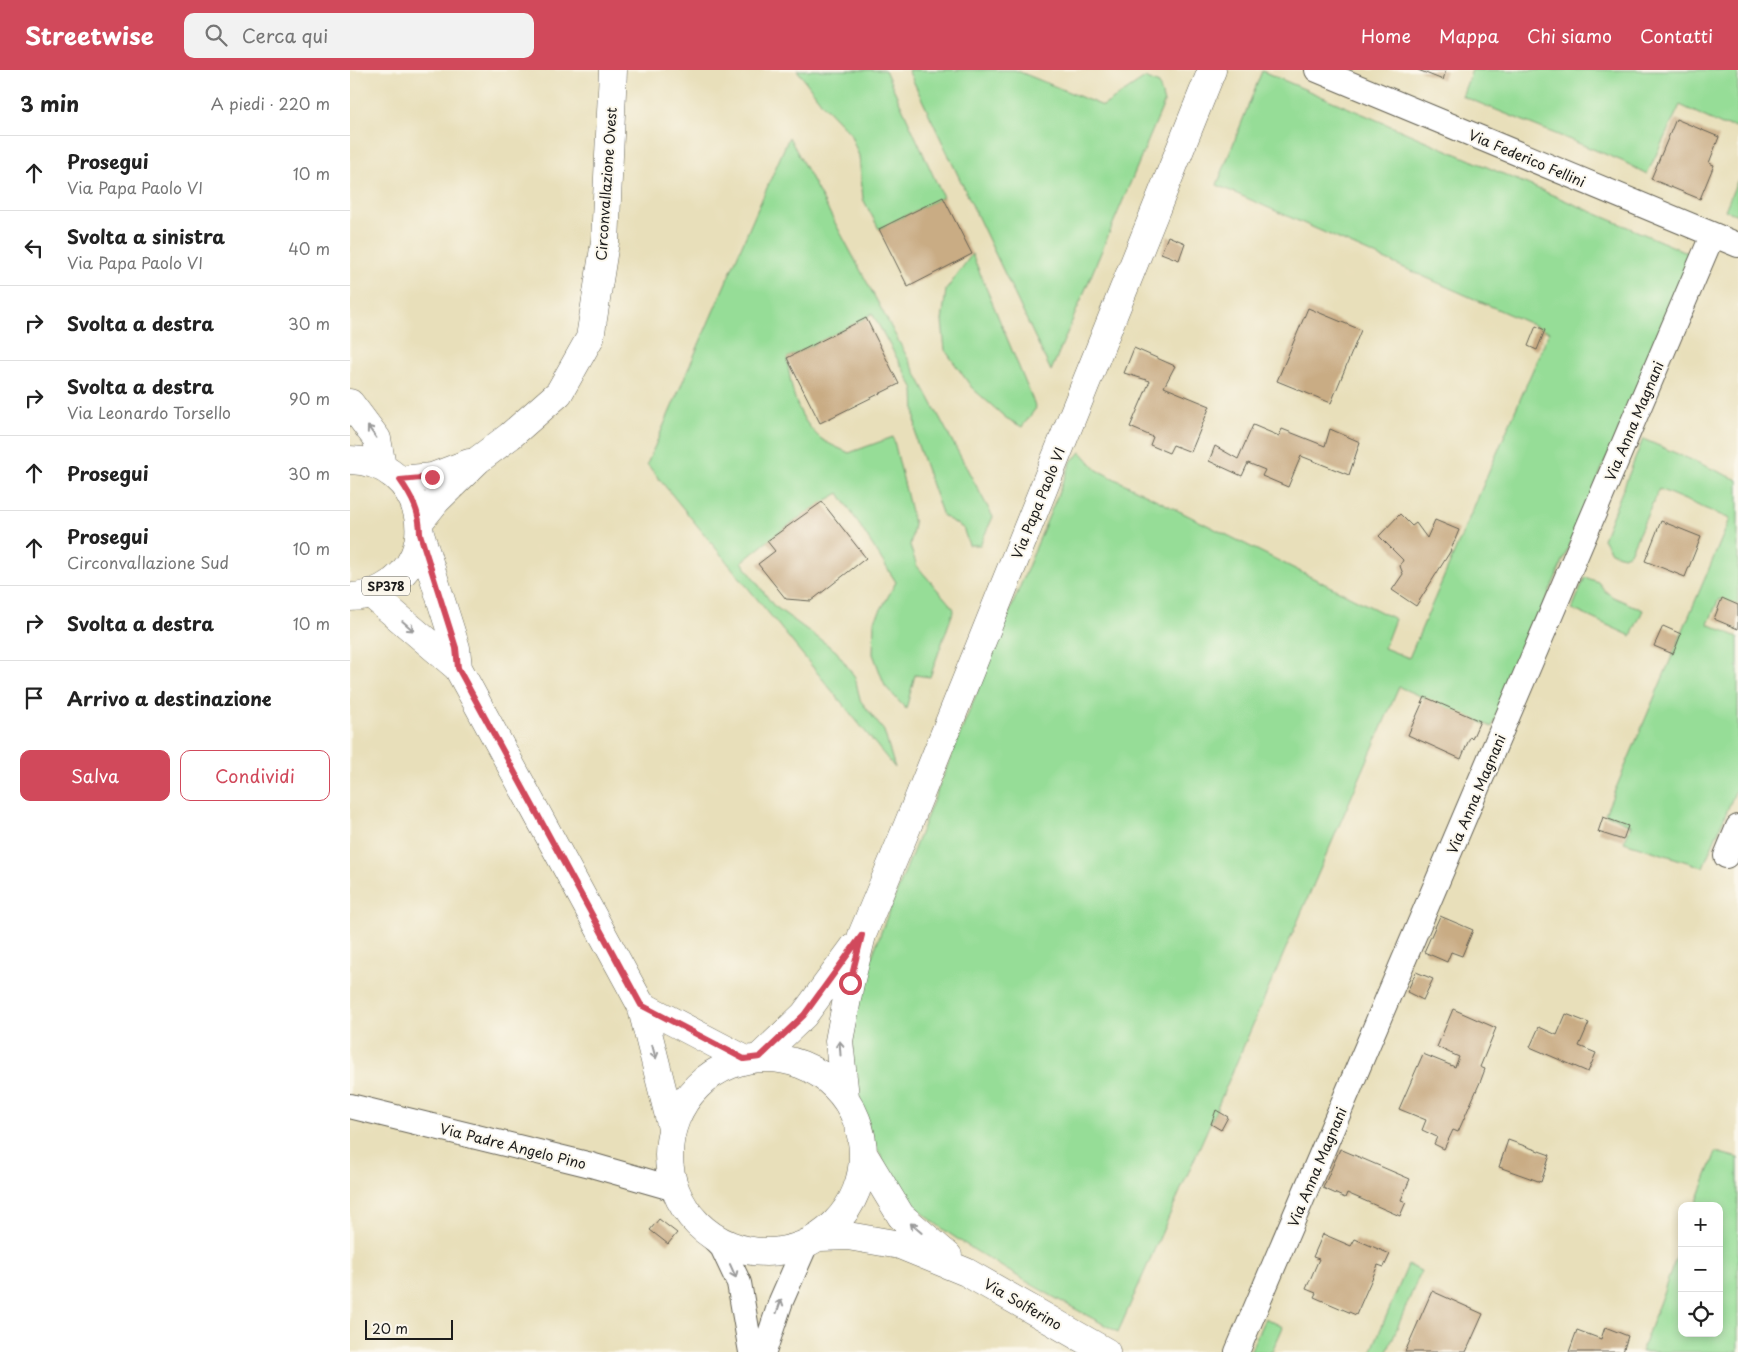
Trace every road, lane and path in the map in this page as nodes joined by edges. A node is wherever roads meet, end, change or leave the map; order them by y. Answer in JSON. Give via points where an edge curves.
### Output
{"nodes":[{"id":1,"x":613,"y":70,"type":"edge"},
{"id":2,"x":1212,"y":70,"type":"edge"},
{"id":3,"x":1317,"y":70,"type":"edge"},
{"id":4,"x":1712,"y":236,"type":"junction"},
{"id":5,"x":1738,"y":245,"type":"edge"},
{"id":6,"x":350,"y":402,"type":"edge"},
{"id":7,"x":350,"y":460,"type":"edge"},
{"id":8,"x":478,"y":460,"type":"junction"},
{"id":9,"x":391,"y":474,"type":"junction"},
{"id":10,"x":420,"y":527,"type":"junction"},
{"id":11,"x":361,"y":596,"type":"edge"},
{"id":12,"x":458,"y":668,"type":"junction"},
{"id":13,"x":1738,"y":827,"type":"edge"},
{"id":14,"x":1726,"y":856,"type":"dead end"},
{"id":15,"x":862,"y":935,"type":"junction"},
{"id":16,"x":641,"y":1005,"type":"junction"},
{"id":17,"x":752,"y":1058,"type":"junction"},
{"id":18,"x":845,"y":1097,"type":"junction"},
{"id":19,"x":350,"y":1106,"type":"edge"},
{"id":20,"x":672,"y":1128,"type":"junction"},
{"id":21,"x":864,"y":1155,"type":"junction"},
{"id":22,"x":675,"y":1189,"type":"junction"},
{"id":23,"x":706,"y":1231,"type":"junction"},
{"id":24,"x":813,"y":1240,"type":"junction"},
{"id":25,"x":966,"y":1272,"type":"junction"},
{"id":26,"x":751,"y":1352,"type":"edge"},
{"id":27,"x":764,"y":1352,"type":"edge"},
{"id":28,"x":1106,"y":1352,"type":"edge"},
{"id":29,"x":1237,"y":1352,"type":"edge"}],
"edges":[{"from":1,"to":8,"type":"street","name":"Circonvallazione Ovest","via":[[605,242],[590,338],[559,392]]},
{"from":2,"to":15,"type":"street","name":"Via Papa Paolo VI"},
{"from":3,"to":4,"type":"street","name":"Via Federico Fellini"},
{"from":4,"to":5,"type":"street","name":"Via Federico Fellini"},
{"from":4,"to":29,"type":"street","name":"Via Anna Magnani"},
{"from":9,"to":6,"type":"street","one_way":true,"via":[[377,439]]},
{"from":7,"to":9,"type":"street","via":[[362,460]]},
{"from":8,"to":9,"type":"street","via":[[432,477]]},
{"from":8,"to":10,"type":"street","via":[[437,500]]},
{"from":9,"to":10,"type":"street","via":[[413,499]]},
{"from":10,"to":11,"type":"street","number":"SP378","via":[[412,560],[396,581]]},
{"from":10,"to":12,"type":"street","via":[[456,648]]},
{"from":11,"to":12,"type":"street","one_way":true},
{"from":12,"to":16,"type":"street"},
{"from":13,"to":14,"type":"street"},
{"from":15,"to":17,"type":"street","name":"Via Papa Paolo VI","via":[[804,1015]]},
{"from":18,"to":15,"type":"street","name":"Via Papa Paolo VI","one_way":true,"via":[[839,1041]]},
{"from":16,"to":17,"type":"street"},
{"from":16,"to":20,"type":"street","one_way":true},
{"from":17,"to":18,"type":"street","via":[[784,1058],[808,1066],[828,1079]]},
{"from":17,"to":20,"type":"street","via":[[720,1068],[698,1084],[682,1104]]},
{"from":18,"to":21,"type":"street","via":[[858,1122]]},
{"from":19,"to":22,"type":"street","name":"Via Padre Angelo Pino","via":[[592,1165]]},
{"from":20,"to":22,"type":"street","via":[[668,1159]]},
{"from":21,"to":24,"type":"street","via":[[861,1179],[852,1202],[838,1221]]},
{"from":25,"to":21,"type":"street","name":"Via Solferino","one_way":true,"via":[[901,1216]]},
{"from":22,"to":23,"type":"street","via":[[688,1212]]},
{"from":23,"to":24,"type":"street","via":[[729,1245],[754,1252],[781,1251]]},
{"from":23,"to":26,"type":"street","one_way":true,"via":[[722,1247],[739,1284]]},
{"from":24,"to":25,"type":"street","name":"Via Solferino","via":[[848,1236],[900,1245]]},
{"from":27,"to":24,"type":"street","one_way":true,"via":[[780,1301]]},
{"from":25,"to":28,"type":"street","name":"Via Solferino"}]}
